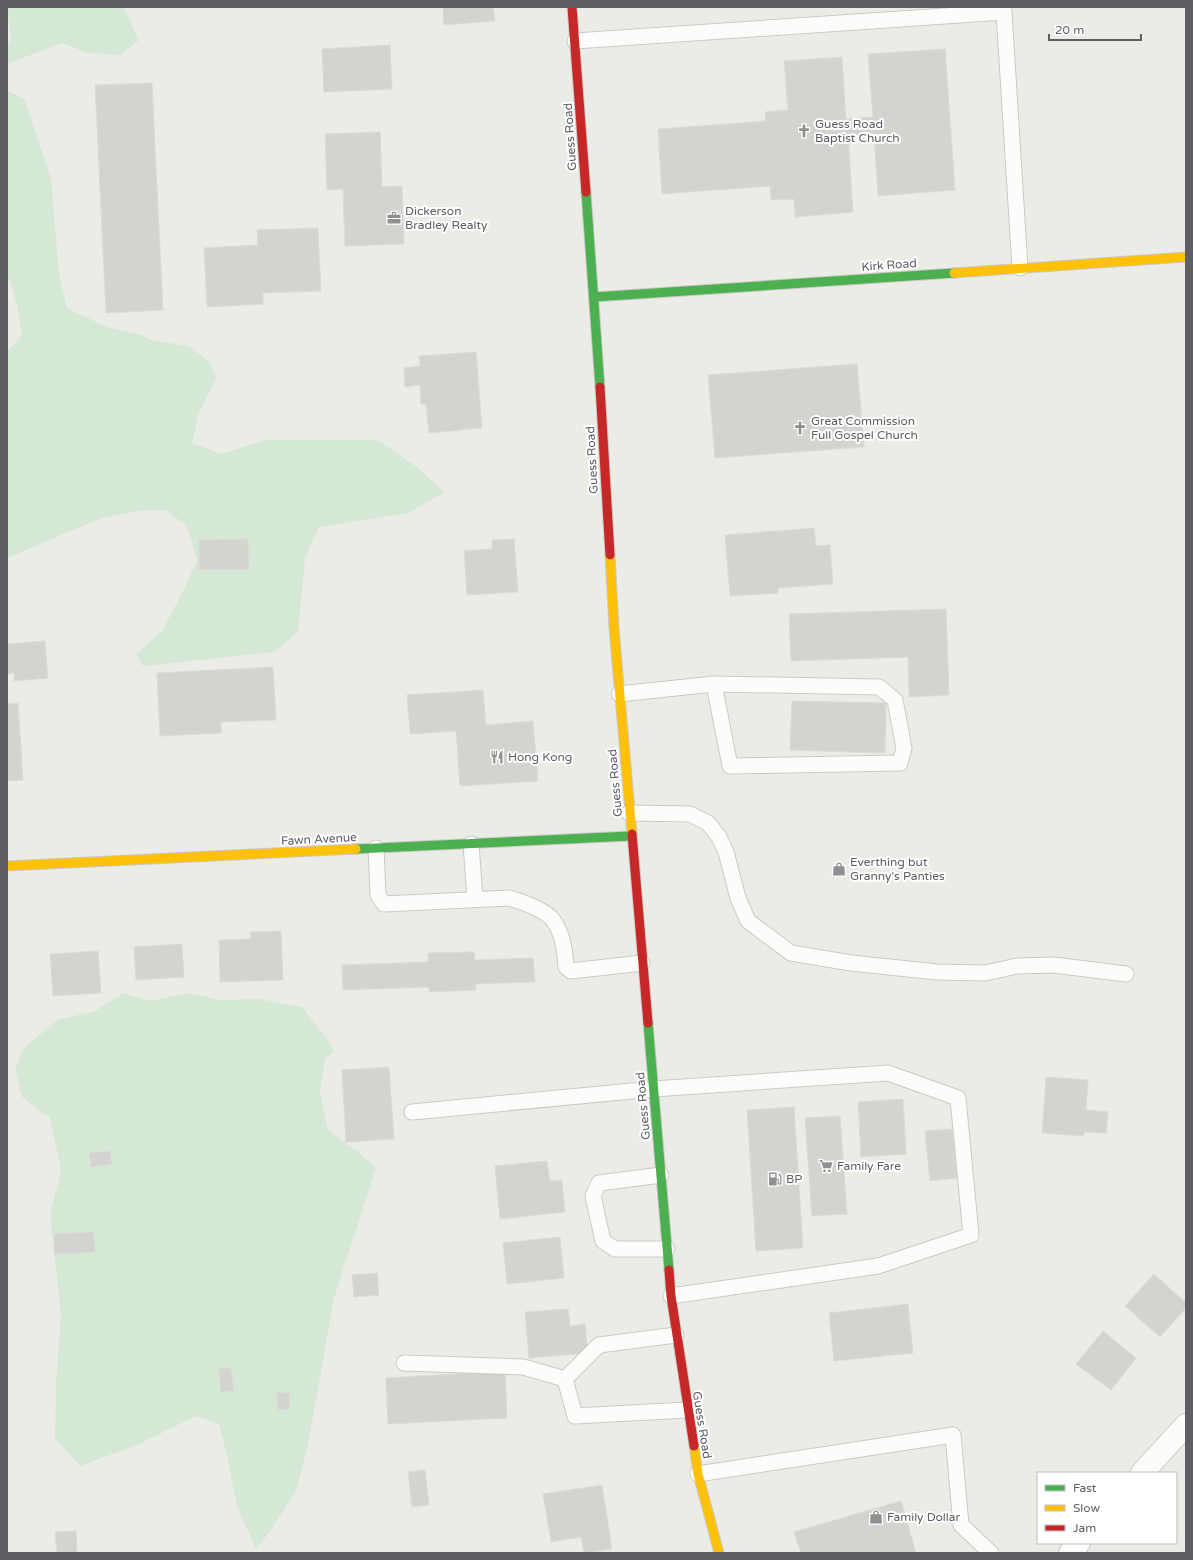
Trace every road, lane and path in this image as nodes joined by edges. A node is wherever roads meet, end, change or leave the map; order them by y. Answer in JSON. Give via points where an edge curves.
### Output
{"nodes":[{"id":1,"x":572,"y":7,"type":"edge"},
{"id":2,"x":1003,"y":10,"type":"edge"},
{"id":3,"x":574,"y":41,"type":"junction"},
{"id":4,"x":1186,"y":257,"type":"edge"},
{"id":5,"x":1020,"y":268,"type":"junction"},
{"id":6,"x":594,"y":297,"type":"junction"},
{"id":7,"x":714,"y":684,"type":"junction"},
{"id":8,"x":619,"y":694,"type":"junction"},
{"id":9,"x":629,"y":814,"type":"junction"},
{"id":10,"x":632,"y":836,"type":"junction"},
{"id":11,"x":471,"y":844,"type":"junction"},
{"id":12,"x":376,"y":848,"type":"junction"},
{"id":13,"x":7,"y":866,"type":"edge"},
{"id":14,"x":475,"y":899,"type":"junction"},
{"id":15,"x":642,"y":964,"type":"junction"},
{"id":16,"x":1126,"y":974,"type":"dead end"},
{"id":17,"x":653,"y":1089,"type":"junction"},
{"id":18,"x":412,"y":1112,"type":"dead end"},
{"id":19,"x":661,"y":1175,"type":"junction"},
{"id":20,"x":667,"y":1249,"type":"junction"},
{"id":21,"x":671,"y":1296,"type":"junction"},
{"id":22,"x":676,"y":1335,"type":"junction"},
{"id":23,"x":404,"y":1363,"type":"dead end"},
{"id":24,"x":565,"y":1379,"type":"junction"},
{"id":25,"x":687,"y":1410,"type":"junction"},
{"id":26,"x":1186,"y":1425,"type":"edge"},
{"id":27,"x":1143,"y":1472,"type":"edge"},
{"id":28,"x":698,"y":1474,"type":"junction"},
{"id":29,"x":1078,"y":1544,"type":"edge"},
{"id":30,"x":719,"y":1553,"type":"edge"},
{"id":31,"x":992,"y":1553,"type":"edge"},
{"id":32,"x":1070,"y":1553,"type":"edge"}],
"edges":[{"from":1,"to":3,"type":"main road","name":"Guess Road"},
{"from":2,"to":3,"type":"lane"},
{"from":2,"to":5,"type":"lane"},
{"from":3,"to":6,"type":"main road","name":"Guess Road"},
{"from":4,"to":5,"type":"main road","name":"Kirk Road"},
{"from":5,"to":6,"type":"main road","name":"Kirk Road"},
{"from":6,"to":8,"type":"main road","name":"Guess Road"},
{"from":7,"to":7,"type":"lane","via":[[730,766],[900,763],[904,748],[895,700],[879,686]]},
{"from":7,"to":8,"type":"lane"},
{"from":8,"to":9,"type":"main road","name":"Guess Road"},
{"from":9,"to":10,"type":"main road","name":"Guess Road"},
{"from":9,"to":16,"type":"lane","via":[[690,814],[708,823],[726,852],[738,898],[748,922],[791,953],[851,964],[937,972],[985,973],[1017,966],[1054,965]]},
{"from":10,"to":11,"type":"main road","name":"Fawn Avenue"},
{"from":10,"to":15,"type":"main road","name":"Guess Road"},
{"from":11,"to":12,"type":"main road","name":"Fawn Avenue"},
{"from":11,"to":14,"type":"lane"},
{"from":12,"to":13,"type":"main road","name":"Fawn Avenue"},
{"from":12,"to":14,"type":"lane","via":[[378,895],[384,904]]},
{"from":14,"to":15,"type":"lane","via":[[509,898],[528,903],[552,918],[564,946],[566,967],[571,971]]},
{"from":15,"to":17,"type":"main road","name":"Guess Road"},
{"from":17,"to":18,"type":"lane"},
{"from":17,"to":19,"type":"main road","name":"Guess Road"},
{"from":17,"to":21,"type":"lane","via":[[888,1073],[958,1098],[971,1235],[878,1266]]},
{"from":19,"to":20,"type":"main road","name":"Guess Road"},
{"from":19,"to":20,"type":"lane","via":[[600,1183],[593,1196],[603,1242],[615,1249]]},
{"from":20,"to":21,"type":"main road","name":"Guess Road"},
{"from":21,"to":22,"type":"main road","name":"Guess Road"},
{"from":22,"to":24,"type":"lane","via":[[600,1345]]},
{"from":22,"to":25,"type":"main road","name":"Guess Road"},
{"from":23,"to":24,"type":"lane","via":[[523,1367]]},
{"from":24,"to":25,"type":"lane","via":[[575,1416]]},
{"from":25,"to":28,"type":"main road","name":"Guess Road"},
{"from":26,"to":27,"type":"street"},
{"from":28,"to":30,"type":"main road","name":"Guess Road"},
{"from":28,"to":31,"type":"lane","via":[[953,1436],[961,1525]]},
{"from":29,"to":32,"type":"street"}]}
